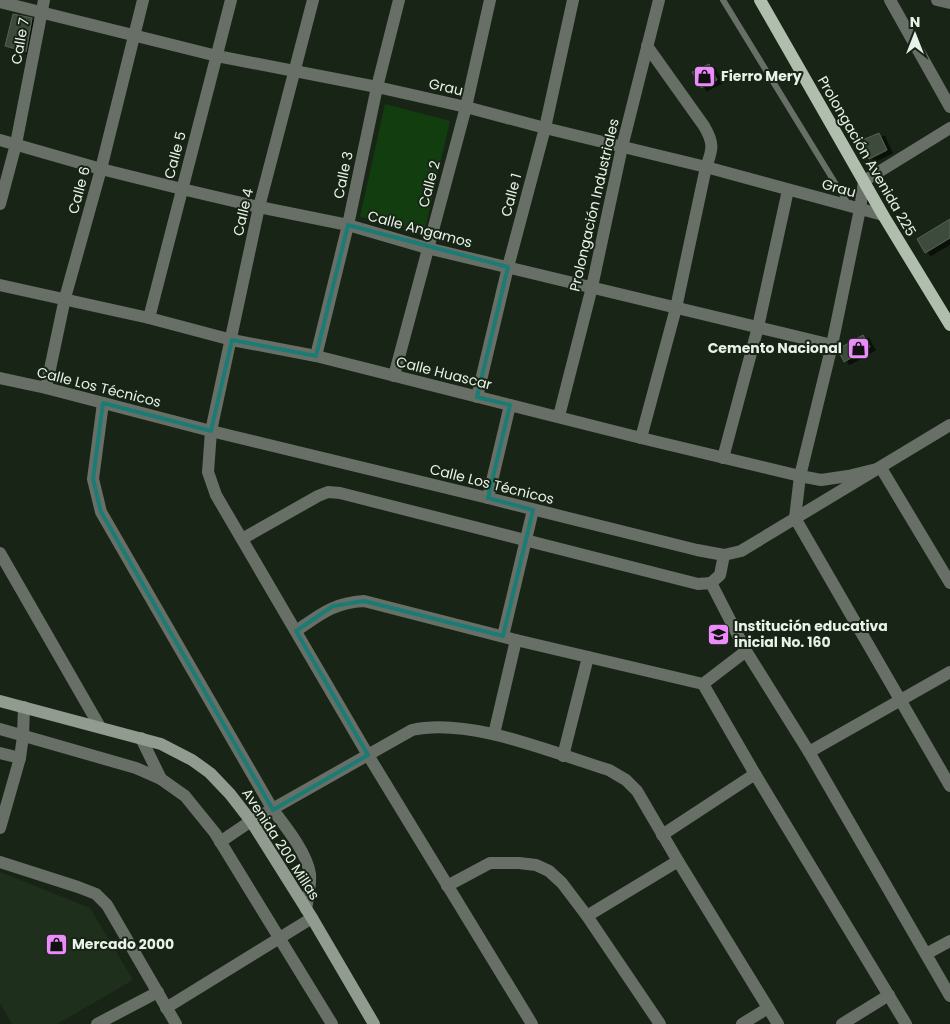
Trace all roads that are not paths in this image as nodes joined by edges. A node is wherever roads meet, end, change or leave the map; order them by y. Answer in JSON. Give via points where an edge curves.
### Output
{"nodes":[{"id":1,"x":144,"y":0,"type":"edge"},
{"id":2,"x":231,"y":0,"type":"edge"},
{"id":3,"x":313,"y":0,"type":"edge"},
{"id":4,"x":399,"y":0,"type":"edge"},
{"id":5,"x":490,"y":0,"type":"edge"},
{"id":6,"x":573,"y":0,"type":"edge"},
{"id":7,"x":659,"y":0,"type":"edge"},
{"id":8,"x":723,"y":0,"type":"edge"},
{"id":9,"x":760,"y":0,"type":"edge"},
{"id":10,"x":890,"y":0,"type":"edge"},
{"id":11,"x":937,"y":0,"type":"edge"},
{"id":12,"x":0,"y":2,"type":"edge"},
{"id":13,"x":950,"y":3,"type":"edge"},
{"id":14,"x":43,"y":6,"type":"edge"},
{"id":15,"x":135,"y":36,"type":"junction"},
{"id":16,"x":647,"y":46,"type":"junction"},
{"id":17,"x":217,"y":56,"type":"junction"},
{"id":18,"x":294,"y":70,"type":"junction"},
{"id":19,"x":377,"y":87,"type":"junction"},
{"id":20,"x":466,"y":106,"type":"junction"},
{"id":21,"x":950,"y":107,"type":"edge"},
{"id":22,"x":544,"y":128,"type":"junction"},
{"id":23,"x":950,"y":128,"type":"edge"},
{"id":24,"x":0,"y":140,"type":"edge"},
{"id":25,"x":16,"y":144,"type":"junction"},
{"id":26,"x":622,"y":147,"type":"junction"},
{"id":27,"x":706,"y":167,"type":"junction"},
{"id":28,"x":101,"y":169,"type":"junction"},
{"id":29,"x":864,"y":181,"type":"junction"},
{"id":30,"x":182,"y":189,"type":"junction"},
{"id":31,"x":788,"y":190,"type":"junction"},
{"id":32,"x":0,"y":204,"type":"edge"},
{"id":33,"x":259,"y":207,"type":"junction"},
{"id":34,"x":855,"y":208,"type":"junction"},
{"id":35,"x":883,"y":215,"type":"junction"},
{"id":36,"x":348,"y":225,"type":"junction"},
{"id":37,"x":427,"y":248,"type":"junction"},
{"id":38,"x":508,"y":267,"type":"junction"},
{"id":39,"x":0,"y":285,"type":"edge"},
{"id":40,"x":592,"y":287,"type":"junction"},
{"id":41,"x":65,"y":298,"type":"junction"},
{"id":42,"x":676,"y":308,"type":"junction"},
{"id":43,"x":149,"y":318,"type":"junction"},
{"id":44,"x":950,"y":325,"type":"edge"},
{"id":45,"x":758,"y":327,"type":"junction"},
{"id":46,"x":232,"y":340,"type":"junction"},
{"id":47,"x":832,"y":345,"type":"junction"},
{"id":48,"x":316,"y":356,"type":"junction"},
{"id":49,"x":394,"y":376,"type":"junction"},
{"id":50,"x":0,"y":378,"type":"edge"},
{"id":51,"x":46,"y":388,"type":"junction"},
{"id":52,"x":477,"y":397,"type":"junction"},
{"id":53,"x":103,"y":403,"type":"junction"},
{"id":54,"x":510,"y":405,"type":"junction"},
{"id":55,"x":559,"y":416,"type":"junction"},
{"id":56,"x":950,"y":425,"type":"edge"},
{"id":57,"x":211,"y":432,"type":"junction"},
{"id":58,"x":641,"y":438,"type":"junction"},
{"id":59,"x":723,"y":458,"type":"junction"},
{"id":60,"x":881,"y":468,"type":"junction"},
{"id":61,"x":800,"y":476,"type":"junction"},
{"id":62,"x":488,"y":498,"type":"junction"},
{"id":63,"x":533,"y":510,"type":"junction"},
{"id":64,"x":795,"y":518,"type":"junction"},
{"id":65,"x":242,"y":539,"type":"junction"},
{"id":66,"x":526,"y":541,"type":"junction"},
{"id":67,"x":0,"y":552,"type":"edge"},
{"id":68,"x":724,"y":555,"type":"junction"},
{"id":69,"x":712,"y":583,"type":"junction"},
{"id":70,"x":950,"y":583,"type":"edge"},
{"id":71,"x":296,"y":631,"type":"junction"},
{"id":72,"x":503,"y":636,"type":"junction"},
{"id":73,"x":516,"y":640,"type":"junction"},
{"id":74,"x":746,"y":651,"type":"junction"},
{"id":75,"x":588,"y":657,"type":"junction"},
{"id":76,"x":950,"y":672,"type":"edge"},
{"id":77,"x":703,"y":684,"type":"junction"},
{"id":78,"x":902,"y":700,"type":"junction"},
{"id":79,"x":0,"y":701,"type":"edge"},
{"id":80,"x":24,"y":707,"type":"junction"},
{"id":81,"x":100,"y":727,"type":"junction"},
{"id":82,"x":0,"y":729,"type":"edge"},
{"id":83,"x":494,"y":734,"type":"junction"},
{"id":84,"x":23,"y":736,"type":"junction"},
{"id":85,"x":141,"y":738,"type":"junction"},
{"id":86,"x":809,"y":752,"type":"junction"},
{"id":87,"x":0,"y":753,"type":"edge"},
{"id":88,"x":368,"y":755,"type":"junction"},
{"id":89,"x":563,"y":756,"type":"junction"},
{"id":90,"x":20,"y":758,"type":"junction"},
{"id":91,"x":755,"y":774,"type":"junction"},
{"id":92,"x":161,"y":779,"type":"junction"},
{"id":93,"x":950,"y":786,"type":"edge"},
{"id":94,"x":274,"y":810,"type":"junction"},
{"id":95,"x":251,"y":821,"type":"junction"},
{"id":96,"x":0,"y":828,"type":"edge"},
{"id":97,"x":662,"y":835,"type":"junction"},
{"id":98,"x":220,"y":842,"type":"junction"},
{"id":99,"x":0,"y":862,"type":"edge"},
{"id":100,"x":678,"y":862,"type":"junction"},
{"id":101,"x":447,"y":886,"type":"junction"},
{"id":102,"x":309,"y":913,"type":"junction"},
{"id":103,"x":587,"y":916,"type":"junction"},
{"id":104,"x":280,"y":938,"type":"junction"},
{"id":105,"x":950,"y":941,"type":"edge"},
{"id":106,"x":926,"y":954,"type":"junction"},
{"id":107,"x":158,"y":992,"type":"junction"},
{"id":108,"x":889,"y":995,"type":"junction"},
{"id":109,"x":950,"y":996,"type":"edge"},
{"id":110,"x":166,"y":1008,"type":"junction"},
{"id":111,"x":768,"y":1008,"type":"junction"},
{"id":112,"x":97,"y":1024,"type":"edge"},
{"id":113,"x":176,"y":1024,"type":"edge"},
{"id":114,"x":332,"y":1024,"type":"edge"},
{"id":115,"x":374,"y":1024,"type":"edge"},
{"id":116,"x":532,"y":1024,"type":"edge"},
{"id":117,"x":660,"y":1024,"type":"edge"},
{"id":118,"x":742,"y":1024,"type":"edge"},
{"id":119,"x":778,"y":1024,"type":"edge"},
{"id":120,"x":842,"y":1024,"type":"edge"},
{"id":121,"x":906,"y":1024,"type":"edge"}],
"edges":[{"from":1,"to":15,"type":"street","name":"Calle 6"},
{"from":2,"to":17,"type":"street","name":"Calle 5"},
{"from":3,"to":18,"type":"street","name":"Calle 4"},
{"from":4,"to":19,"type":"street","name":"Calle 3"},
{"from":5,"to":20,"type":"street","name":"Calle 2"},
{"from":6,"to":22,"type":"street","name":"Calle 1"},
{"from":7,"to":16,"type":"street","name":"Prolongación Industriales"},
{"from":8,"to":34,"type":"lane"},
{"from":9,"to":29,"type":"main road","name":"Prolongación Avenida 225"},
{"from":10,"to":21,"type":"street"},
{"from":11,"to":13,"type":"street"},
{"from":12,"to":14,"type":"street","name":"Grau"},
{"from":14,"to":15,"type":"street","name":"Grau"},
{"from":14,"to":25,"type":"street","name":"Calle 7"},
{"from":15,"to":17,"type":"street","name":"Grau"},
{"from":15,"to":28,"type":"street","name":"Calle 6"},
{"from":16,"to":26,"type":"street","name":"Prolongación Industriales"},
{"from":16,"to":27,"type":"street","via":[[712,138],[712,152]]},
{"from":17,"to":18,"type":"street","name":"Grau"},
{"from":17,"to":30,"type":"street","name":"Calle 5"},
{"from":18,"to":19,"type":"street","name":"Grau"},
{"from":18,"to":33,"type":"street","name":"Calle 4"},
{"from":19,"to":20,"type":"street","name":"Grau"},
{"from":19,"to":36,"type":"street","name":"Calle 3"},
{"from":20,"to":22,"type":"street","name":"Grau"},
{"from":20,"to":37,"type":"street","name":"Calle 2"},
{"from":22,"to":26,"type":"street","name":"Grau"},
{"from":22,"to":38,"type":"street","name":"Calle 1"},
{"from":23,"to":29,"type":"street"},
{"from":24,"to":25,"type":"street","name":"Calle Angamos"},
{"from":25,"to":28,"type":"street","name":"Calle Angamos"},
{"from":25,"to":32,"type":"street","name":"Calle 7"},
{"from":26,"to":27,"type":"street","name":"Grau"},
{"from":26,"to":40,"type":"street","name":"Prolongación Industriales"},
{"from":27,"to":31,"type":"street","name":"Grau"},
{"from":27,"to":42,"type":"street"},
{"from":28,"to":30,"type":"street","name":"Calle Angamos"},
{"from":28,"to":41,"type":"street","name":"Calle 6"},
{"from":29,"to":34,"type":"street"},
{"from":29,"to":35,"type":"main road","name":"Prolongación Avenida 225"},
{"from":30,"to":33,"type":"street","name":"Calle Angamos"},
{"from":30,"to":43,"type":"street","name":"Calle 5"},
{"from":31,"to":34,"type":"street","name":"Grau"},
{"from":31,"to":45,"type":"street"},
{"from":33,"to":36,"type":"street","name":"Calle Angamos"},
{"from":33,"to":46,"type":"street","name":"Calle 4"},
{"from":34,"to":35,"type":"street","name":"Grau"},
{"from":34,"to":47,"type":"street"},
{"from":35,"to":44,"type":"main road","name":"Prolongación Avenida 225"},
{"from":36,"to":37,"type":"street","name":"Calle Angamos"},
{"from":36,"to":48,"type":"street","name":"Calle 3"},
{"from":37,"to":38,"type":"street","name":"Calle Angamos"},
{"from":37,"to":49,"type":"street","name":"Calle 2"},
{"from":38,"to":40,"type":"street","name":"Calle Angamos"},
{"from":38,"to":52,"type":"street","name":"Calle 1"},
{"from":39,"to":41,"type":"street","name":"Calle Huascar"},
{"from":40,"to":42,"type":"street","name":"Calle Angamos"},
{"from":40,"to":55,"type":"street","name":"Prolongación Industriales"},
{"from":41,"to":43,"type":"street","name":"Calle Huascar"},
{"from":41,"to":51,"type":"street","name":"Calle 6"},
{"from":42,"to":45,"type":"street","name":"Calle Angamos"},
{"from":42,"to":58,"type":"street"},
{"from":43,"to":46,"type":"street","name":"Calle Huascar"},
{"from":45,"to":47,"type":"street","name":"Calle Angamos"},
{"from":45,"to":59,"type":"street"},
{"from":46,"to":48,"type":"street","name":"Calle Huascar"},
{"from":46,"to":57,"type":"street","name":"Calle 4"},
{"from":47,"to":61,"type":"street"},
{"from":48,"to":49,"type":"street","name":"Calle Huascar"},
{"from":49,"to":52,"type":"street","name":"Calle Huascar"},
{"from":50,"to":51,"type":"street","name":"Calle Los Técnicos"},
{"from":51,"to":53,"type":"street","name":"Calle Los Técnicos"},
{"from":52,"to":54,"type":"street","name":"Calle Huascar"},
{"from":53,"to":57,"type":"street","name":"Calle Los Técnicos"},
{"from":53,"to":94,"type":"street","via":[[93,479],[101,512]]},
{"from":54,"to":55,"type":"street","name":"Calle Huascar"},
{"from":54,"to":62,"type":"street"},
{"from":55,"to":58,"type":"street","name":"Calle Huascar"},
{"from":56,"to":60,"type":"street","name":"Calle Los Técnicos"},
{"from":57,"to":62,"type":"street","name":"Calle Los Técnicos"},
{"from":57,"to":65,"type":"street","name":"Calle 4","via":[[208,472],[216,495]]},
{"from":58,"to":59,"type":"street","name":"Calle Huascar"},
{"from":59,"to":61,"type":"street","name":"Calle Huascar"},
{"from":60,"to":61,"type":"street","name":"Calle Huascar","via":[[822,480]]},
{"from":60,"to":64,"type":"street","name":"Calle Los Técnicos"},
{"from":60,"to":70,"type":"street"},
{"from":61,"to":64,"type":"street"},
{"from":62,"to":63,"type":"street","name":"Calle Los Técnicos"},
{"from":63,"to":66,"type":"street"},
{"from":63,"to":68,"type":"street","name":"Calle Los Técnicos"},
{"from":64,"to":68,"type":"street","name":"Calle Los Técnicos","via":[[742,551]]},
{"from":64,"to":78,"type":"street"},
{"from":65,"to":66,"type":"street","via":[[328,492]]},
{"from":65,"to":71,"type":"street","name":"Calle 4"},
{"from":66,"to":69,"type":"street","via":[[698,584]]},
{"from":66,"to":72,"type":"street"},
{"from":67,"to":81,"type":"street"},
{"from":68,"to":69,"type":"street","via":[[720,575]]},
{"from":69,"to":74,"type":"street"},
{"from":71,"to":72,"type":"street","via":[[333,606],[364,601]]},
{"from":71,"to":88,"type":"street","name":"Calle 4"},
{"from":72,"to":73,"type":"street"},
{"from":73,"to":75,"type":"street"},
{"from":73,"to":83,"type":"street"},
{"from":74,"to":77,"type":"street"},
{"from":74,"to":86,"type":"street"},
{"from":75,"to":77,"type":"street"},
{"from":75,"to":89,"type":"street"},
{"from":76,"to":78,"type":"street"},
{"from":77,"to":91,"type":"street"},
{"from":78,"to":86,"type":"street"},
{"from":78,"to":93,"type":"street"},
{"from":79,"to":80,"type":"main road","name":"Avenida 200 Millas"},
{"from":80,"to":81,"type":"main road","name":"Avenida 200 Millas"},
{"from":80,"to":84,"type":"street"},
{"from":81,"to":85,"type":"main road","name":"Avenida 200 Millas"},
{"from":82,"to":84,"type":"street"},
{"from":83,"to":88,"type":"street","via":[[427,727],[412,730]]},
{"from":83,"to":89,"type":"street"},
{"from":84,"to":90,"type":"street"},
{"from":84,"to":92,"type":"street","via":[[136,768]]},
{"from":85,"to":92,"type":"street"},
{"from":85,"to":95,"type":"main road","name":"Avenida 200 Millas","via":[[176,751],[204,769],[230,794]]},
{"from":86,"to":106,"type":"street"},
{"from":87,"to":90,"type":"street"},
{"from":88,"to":94,"type":"street"},
{"from":88,"to":101,"type":"street","name":"Calle 4"},
{"from":89,"to":97,"type":"street","via":[[609,770],[626,780]]},
{"from":90,"to":96,"type":"street"},
{"from":91,"to":97,"type":"street"},
{"from":91,"to":108,"type":"street"},
{"from":92,"to":98,"type":"street","via":[[185,796]]},
{"from":94,"to":95,"type":"street"},
{"from":94,"to":102,"type":"street","via":[[307,864]]},
{"from":95,"to":98,"type":"street"},
{"from":95,"to":102,"type":"main road","name":"Avenida 200 Millas"},
{"from":97,"to":100,"type":"street"},
{"from":98,"to":104,"type":"street"},
{"from":99,"to":107,"type":"street","via":[[96,894],[107,905]]},
{"from":100,"to":103,"type":"street"},
{"from":100,"to":111,"type":"street"},
{"from":101,"to":103,"type":"street","via":[[490,862],[536,866],[549,871],[562,883]]},
{"from":101,"to":116,"type":"street","name":"Calle 4"},
{"from":102,"to":104,"type":"street"},
{"from":102,"to":115,"type":"main road","name":"Avenida 200 Millas"},
{"from":103,"to":117,"type":"street"},
{"from":104,"to":110,"type":"street"},
{"from":104,"to":114,"type":"street"},
{"from":105,"to":106,"type":"street"},
{"from":106,"to":109,"type":"street"},
{"from":107,"to":110,"type":"street"},
{"from":107,"to":112,"type":"street"},
{"from":108,"to":120,"type":"street"},
{"from":108,"to":121,"type":"street"},
{"from":110,"to":113,"type":"street"},
{"from":111,"to":118,"type":"street"},
{"from":111,"to":119,"type":"street"}]}
